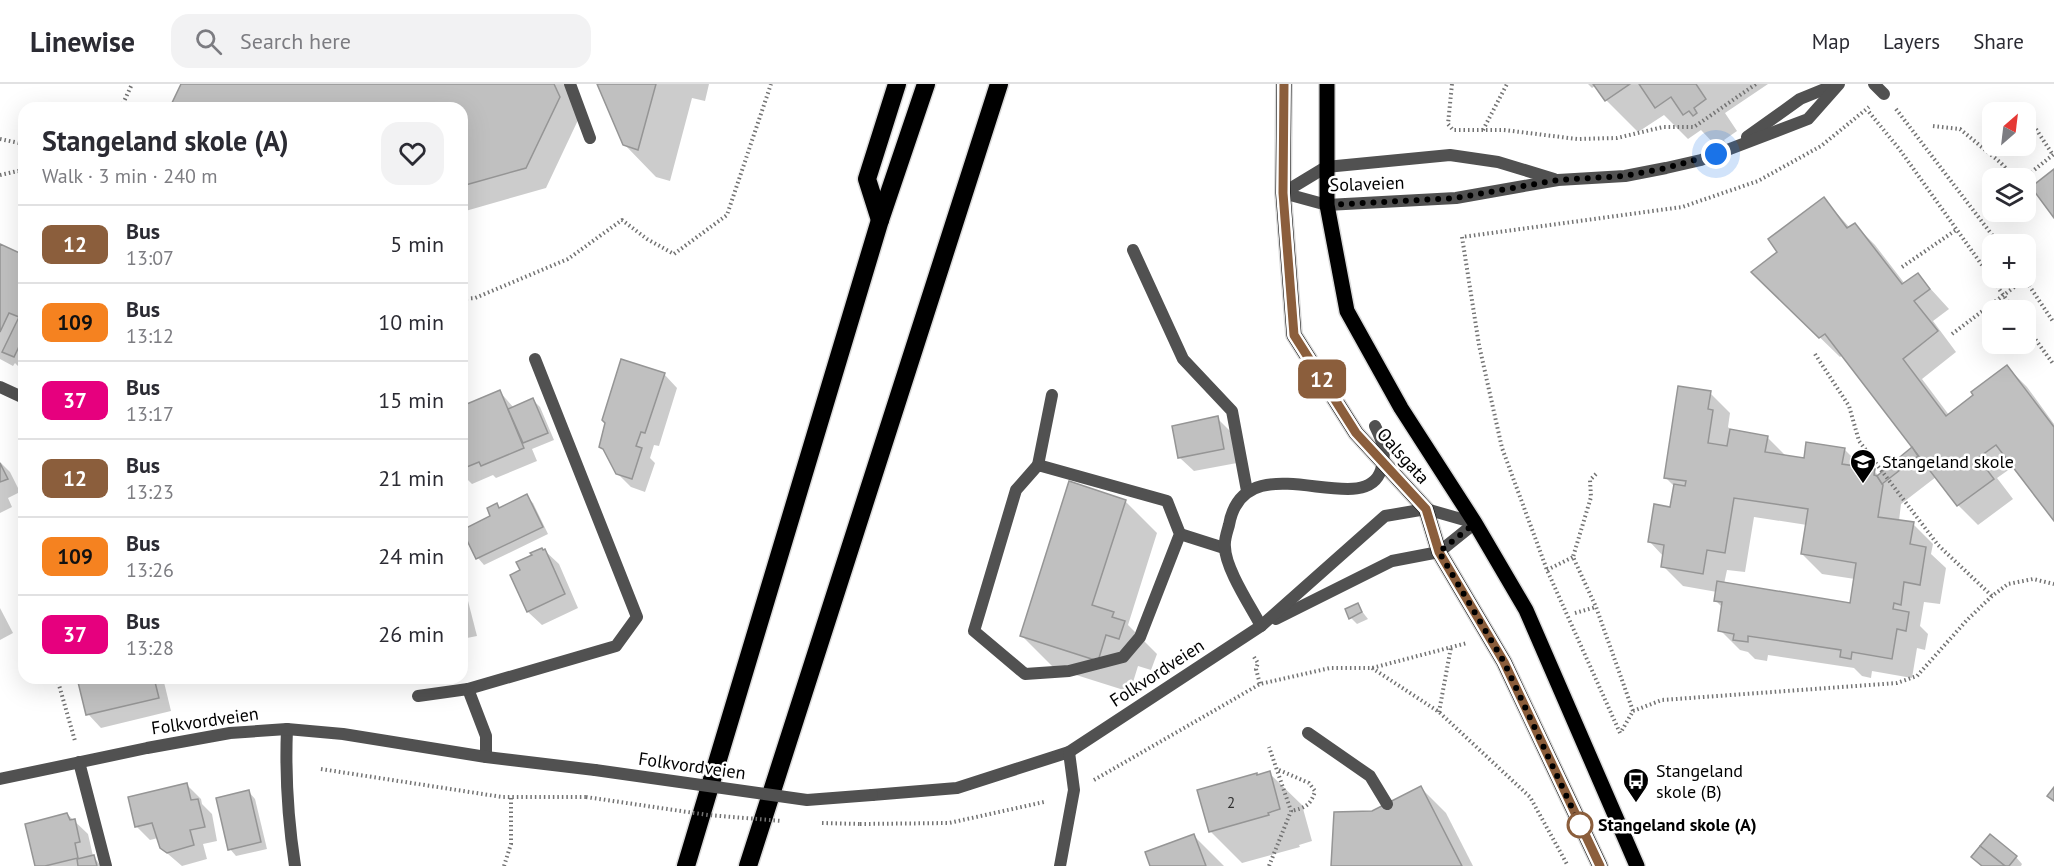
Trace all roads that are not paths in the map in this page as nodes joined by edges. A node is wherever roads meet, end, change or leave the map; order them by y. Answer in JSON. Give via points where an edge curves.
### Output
{"nodes":[{"id":1,"x":570,"y":84,"type":"edge"},
{"id":2,"x":897,"y":84,"type":"edge"},
{"id":3,"x":926,"y":84,"type":"edge"},
{"id":4,"x":999,"y":84,"type":"edge"},
{"id":5,"x":1284,"y":84,"type":"edge"},
{"id":6,"x":1327,"y":84,"type":"edge"},
{"id":7,"x":1838,"y":84,"type":"edge"},
{"id":8,"x":1874,"y":84,"type":"edge"},
{"id":9,"x":1884,"y":94,"type":"road end"},
{"id":10,"x":590,"y":138,"type":"dead end"},
{"id":11,"x":1731,"y":149,"type":"junction"},
{"id":12,"x":1326,"y":167,"type":"junction"},
{"id":13,"x":1558,"y":180,"type":"junction"},
{"id":14,"x":1283,"y":193,"type":"junction"},
{"id":15,"x":1327,"y":205,"type":"junction"},
{"id":16,"x":880,"y":220,"type":"junction"},
{"id":17,"x":1133,"y":250,"type":"dead end"},
{"id":18,"x":535,"y":359,"type":"dead end"},
{"id":19,"x":0,"y":387,"type":"edge"},
{"id":20,"x":18,"y":395,"type":"edge"},
{"id":21,"x":1052,"y":395,"type":"dead end"},
{"id":22,"x":1375,"y":426,"type":"dead end"},
{"id":23,"x":1038,"y":465,"type":"junction"},
{"id":24,"x":1247,"y":491,"type":"junction"},
{"id":25,"x":1426,"y":509,"type":"junction"},
{"id":26,"x":1475,"y":523,"type":"junction"},
{"id":27,"x":1180,"y":534,"type":"junction"},
{"id":28,"x":1224,"y":548,"type":"junction"},
{"id":29,"x":1439,"y":552,"type":"junction"},
{"id":30,"x":1261,"y":626,"type":"junction"},
{"id":31,"x":468,"y":689,"type":"junction"},
{"id":32,"x":418,"y":696,"type":"dead end"},
{"id":33,"x":287,"y":729,"type":"junction"},
{"id":34,"x":1308,"y":733,"type":"dead end"},
{"id":35,"x":1069,"y":752,"type":"junction"},
{"id":36,"x":486,"y":757,"type":"junction"},
{"id":37,"x":79,"y":762,"type":"junction"},
{"id":38,"x":0,"y":778,"type":"edge"},
{"id":39,"x":1387,"y":804,"type":"dead end"},
{"id":40,"x":106,"y":866,"type":"edge"},
{"id":41,"x":295,"y":866,"type":"edge"},
{"id":42,"x":686,"y":866,"type":"edge"},
{"id":43,"x":748,"y":866,"type":"edge"},
{"id":44,"x":1060,"y":866,"type":"edge"},
{"id":45,"x":1600,"y":866,"type":"edge"},
{"id":46,"x":1637,"y":866,"type":"edge"}],
"edges":[{"from":1,"to":10,"type":"street"},
{"from":2,"to":16,"type":"highway","via":[[867,179]]},
{"from":3,"to":16,"type":"highway"},
{"from":4,"to":43,"type":"highway"},
{"from":5,"to":14,"type":"main road","name":"Oalsgata"},
{"from":6,"to":12,"type":"main road","name":"Oalsgata"},
{"from":7,"to":11,"type":"street","name":"Solaveien","via":[[1800,99]]},
{"from":7,"to":11,"type":"street","name":"Solaveien","via":[[1808,119]]},
{"from":8,"to":9,"type":"street"},
{"from":11,"to":13,"type":"street","name":"Solaveien","via":[[1701,160],[1624,176]]},
{"from":12,"to":13,"type":"street","name":"Solaveien","via":[[1450,155],[1498,162]]},
{"from":12,"to":14,"type":"street","name":"Solaveien"},
{"from":12,"to":15,"type":"main road","name":"Oalsgata"},
{"from":13,"to":15,"type":"street","name":"Solaveien","via":[[1456,198]]},
{"from":14,"to":15,"type":"street","name":"Solaveien"},
{"from":14,"to":25,"type":"main road","name":"Oalsgata","via":[[1294,335],[1356,433]]},
{"from":15,"to":26,"type":"main road","name":"Oalsgata","via":[[1347,311],[1401,408]]},
{"from":16,"to":42,"type":"highway"},
{"from":17,"to":24,"type":"street","via":[[1183,359],[1232,411]]},
{"from":18,"to":31,"type":"street","via":[[637,617],[616,646]]},
{"from":19,"to":20,"type":"street"},
{"from":21,"to":23,"type":"street"},
{"from":22,"to":24,"type":"street","via":[[1385,458],[1379,475],[1368,485],[1350,489],[1267,484]]},
{"from":23,"to":27,"type":"street","via":[[1167,501]]},
{"from":23,"to":27,"type":"street","via":[[1016,490],[974,631],[1025,674],[1069,671],[1123,657],[1140,637]]},
{"from":24,"to":28,"type":"street","via":[[1237,501],[1230,518]]},
{"from":25,"to":26,"type":"street","name":"Folkvordveien"},
{"from":25,"to":29,"type":"main road","name":"Oalsgata"},
{"from":25,"to":30,"type":"street","name":"Folkvordveien","via":[[1385,516]]},
{"from":26,"to":29,"type":"street","name":"Folkvordveien"},
{"from":26,"to":46,"type":"main road","name":"Oalsgata","via":[[1526,610]]},
{"from":27,"to":28,"type":"street"},
{"from":28,"to":30,"type":"street","via":[[1233,574]]},
{"from":29,"to":30,"type":"street","name":"Folkvordveien","via":[[1392,561]]},
{"from":29,"to":45,"type":"main road","name":"Oalsgata","via":[[1504,662]]},
{"from":30,"to":35,"type":"street","name":"Folkvordveien"},
{"from":31,"to":32,"type":"street"},
{"from":31,"to":36,"type":"street","via":[[486,736]]},
{"from":33,"to":36,"type":"street","name":"Folkvordveien"},
{"from":33,"to":37,"type":"street","name":"Folkvordveien","via":[[230,733]]},
{"from":33,"to":41,"type":"street","via":[[288,820]]},
{"from":34,"to":39,"type":"street","via":[[1370,776]]},
{"from":35,"to":36,"type":"street","name":"Folkvordveien","bridge":true,"via":[[957,788],[807,800]]},
{"from":35,"to":44,"type":"street","via":[[1074,790]]},
{"from":37,"to":38,"type":"street","name":"Folkvordveien"},
{"from":37,"to":40,"type":"street"}]}
